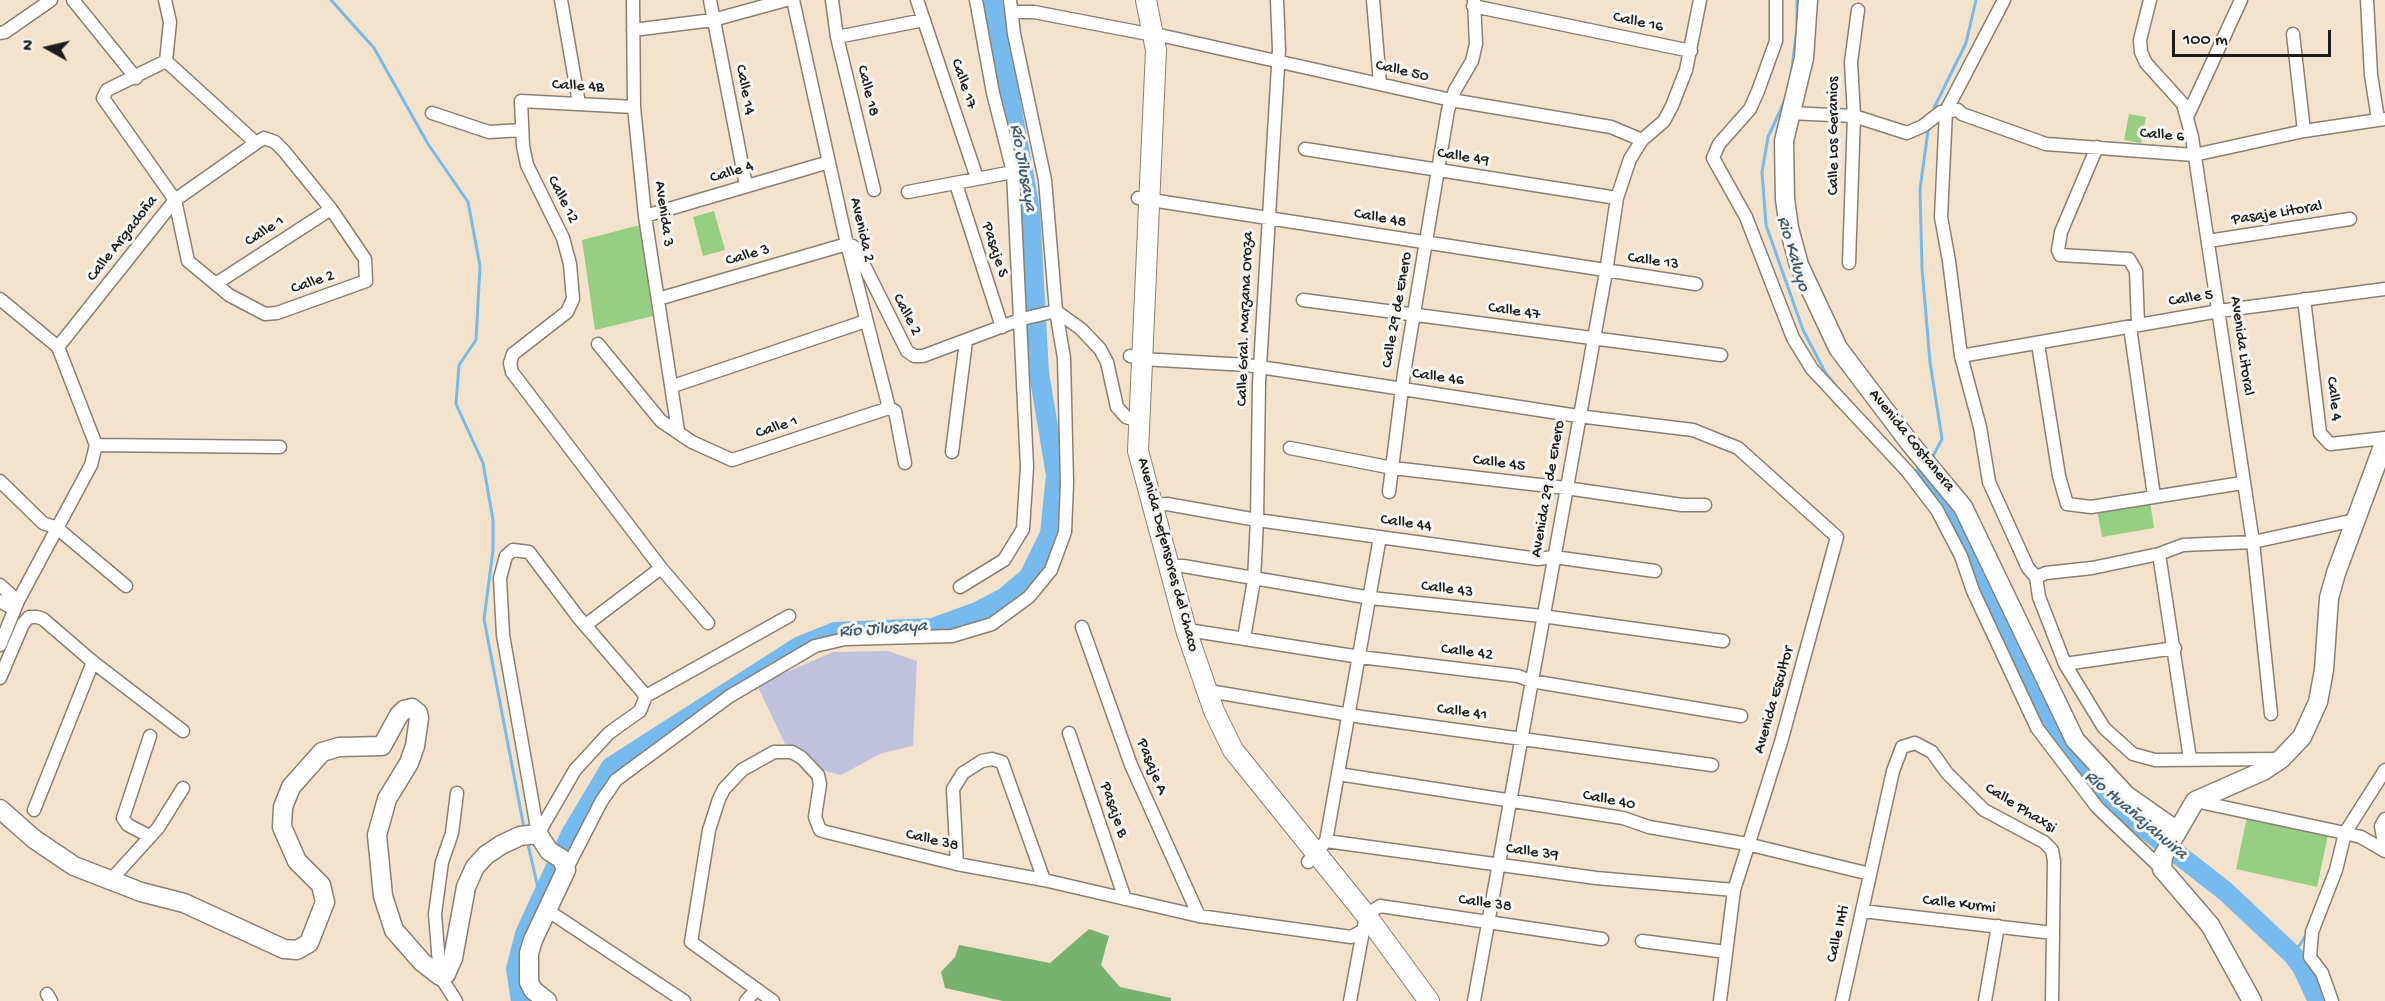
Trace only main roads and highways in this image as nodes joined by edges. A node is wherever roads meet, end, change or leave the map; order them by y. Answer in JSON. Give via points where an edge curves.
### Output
{"nodes":[{"id":1,"x":1137,"y":0,"type":"edge"},
{"id":2,"x":1146,"y":0,"type":"edge"},
{"id":3,"x":1149,"y":34,"type":"junction"},
{"id":4,"x":1364,"y":923,"type":"junction"},
{"id":5,"x":1414,"y":1001,"type":"edge"},
{"id":6,"x":1429,"y":1001,"type":"edge"}],
"edges":[{"from":1,"to":3,"type":"main road","name":"Avenida Defensores del Chaco"},
{"from":2,"to":3,"type":"main road","name":"Avenida Defensores del Chaco"},
{"from":3,"to":4,"type":"main road","name":"Avenida Defensores del Chaco","via":[[1148,117],[1128,464],[1147,507],[1202,696],[1233,750],[1317,852]]},
{"from":4,"to":5,"type":"main road","name":"Avenida Defensores del Chaco"},
{"from":4,"to":6,"type":"main road","name":"Avenida Defensores del Chaco"}]}
